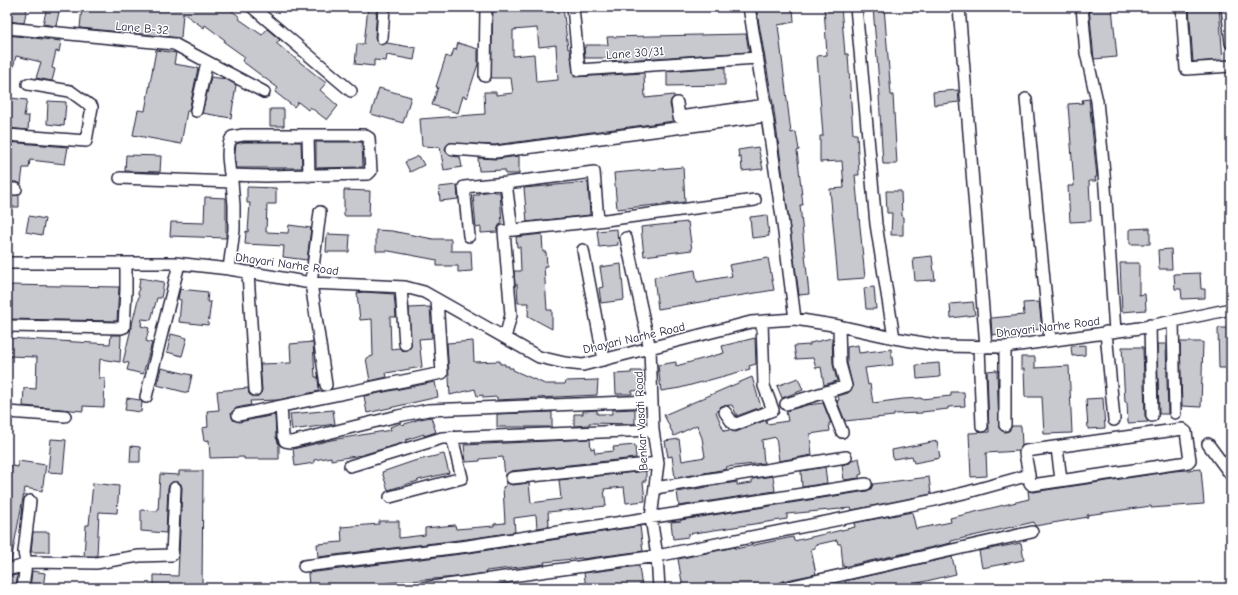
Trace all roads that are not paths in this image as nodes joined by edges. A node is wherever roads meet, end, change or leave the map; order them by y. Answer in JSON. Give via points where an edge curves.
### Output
{"nodes":[{"id":1,"x":252,"y":7,"type":"edge"},
{"id":2,"x":384,"y":7,"type":"edge"},
{"id":3,"x":486,"y":7,"type":"edge"},
{"id":4,"x":573,"y":7,"type":"edge"},
{"id":5,"x":749,"y":7,"type":"edge"},
{"id":6,"x":856,"y":7,"type":"edge"},
{"id":7,"x":960,"y":7,"type":"edge"},
{"id":8,"x":1082,"y":7,"type":"edge"},
{"id":9,"x":1182,"y":7,"type":"edge"},
{"id":10,"x":1227,"y":7,"type":"edge"},
{"id":11,"x":7,"y":28,"type":"edge"},
{"id":12,"x":382,"y":38,"type":"dead end"},
{"id":13,"x":1231,"y":43,"type":"edge"},
{"id":14,"x":757,"y":58,"type":"junction"},
{"id":15,"x":207,"y":62,"type":"junction"},
{"id":16,"x":1231,"y":66,"type":"edge"},
{"id":17,"x":485,"y":76,"type":"dead end"},
{"id":18,"x":28,"y":84,"type":"dead end"},
{"id":19,"x":351,"y":91,"type":"dead end"},
{"id":20,"x":264,"y":92,"type":"dead end"},
{"id":21,"x":1026,"y":99,"type":"dead end"},
{"id":22,"x":677,"y":103,"type":"dead end"},
{"id":23,"x":766,"y":104,"type":"junction"},
{"id":24,"x":196,"y":111,"type":"dead end"},
{"id":25,"x":768,"y":116,"type":"junction"},
{"id":26,"x":7,"y":135,"type":"edge"},
{"id":27,"x":308,"y":136,"type":"junction"},
{"id":28,"x":452,"y":149,"type":"dead end"},
{"id":29,"x":309,"y":176,"type":"junction"},
{"id":30,"x":120,"y":178,"type":"dead end"},
{"id":31,"x":231,"y":178,"type":"junction"},
{"id":32,"x":506,"y":183,"type":"junction"},
{"id":33,"x":755,"y":200,"type":"dead end"},
{"id":34,"x":320,"y":212,"type":"dead end"},
{"id":35,"x":598,"y":221,"type":"junction"},
{"id":36,"x":508,"y":234,"type":"junction"},
{"id":37,"x":469,"y":236,"type":"dead end"},
{"id":38,"x":626,"y":238,"type":"dead end"},
{"id":39,"x":583,"y":250,"type":"dead end"},
{"id":40,"x":7,"y":263,"type":"edge"},
{"id":41,"x":126,"y":263,"type":"junction"},
{"id":42,"x":179,"y":264,"type":"junction"},
{"id":43,"x":229,"y":269,"type":"junction"},
{"id":44,"x":248,"y":272,"type":"junction"},
{"id":45,"x":312,"y":283,"type":"junction"},
{"id":46,"x":401,"y":287,"type":"junction"},
{"id":47,"x":437,"y":300,"type":"junction"},
{"id":48,"x":1231,"y":309,"type":"edge"},
{"id":49,"x":795,"y":319,"type":"junction"},
{"id":50,"x":1174,"y":321,"type":"junction"},
{"id":51,"x":762,"y":322,"type":"junction"},
{"id":52,"x":1150,"y":325,"type":"junction"},
{"id":53,"x":7,"y":326,"type":"edge"},
{"id":54,"x":839,"y":326,"type":"junction"},
{"id":55,"x":7,"y":330,"type":"edge"},
{"id":56,"x":1110,"y":332,"type":"junction"},
{"id":57,"x":96,"y":334,"type":"dead end"},
{"id":58,"x":505,"y":338,"type":"junction"},
{"id":59,"x":894,"y":338,"type":"junction"},
{"id":60,"x":1050,"y":340,"type":"junction"},
{"id":61,"x":405,"y":344,"type":"dead end"},
{"id":62,"x":982,"y":347,"type":"junction"},
{"id":63,"x":1005,"y":347,"type":"junction"},
{"id":64,"x":650,"y":349,"type":"junction"},
{"id":65,"x":604,"y":360,"type":"junction"},
{"id":66,"x":326,"y":385,"type":"dead end"},
{"id":67,"x":255,"y":390,"type":"dead end"},
{"id":68,"x":826,"y":392,"type":"junction"},
{"id":69,"x":146,"y":397,"type":"dead end"},
{"id":70,"x":652,"y":400,"type":"junction"},
{"id":71,"x":786,"y":404,"type":"dead end"},
{"id":72,"x":281,"y":406,"type":"junction"},
{"id":73,"x":7,"y":412,"type":"edge"},
{"id":74,"x":726,"y":412,"type":"dead end"},
{"id":75,"x":1175,"y":414,"type":"dead end"},
{"id":76,"x":238,"y":415,"type":"dead end"},
{"id":77,"x":65,"y":416,"type":"dead end"},
{"id":78,"x":1152,"y":416,"type":"dead end"},
{"id":79,"x":1114,"y":420,"type":"dead end"},
{"id":80,"x":1006,"y":425,"type":"dead end"},
{"id":81,"x":982,"y":426,"type":"dead end"},
{"id":82,"x":653,"y":430,"type":"junction"},
{"id":83,"x":842,"y":432,"type":"dead end"},
{"id":84,"x":452,"y":437,"type":"junction"},
{"id":85,"x":1208,"y":444,"type":"dead end"},
{"id":86,"x":1057,"y":448,"type":"junction"},
{"id":87,"x":846,"y":458,"type":"dead end"},
{"id":88,"x":658,"y":463,"type":"junction"},
{"id":89,"x":350,"y":466,"type":"dead end"},
{"id":90,"x":1231,"y":474,"type":"edge"},
{"id":91,"x":1028,"y":475,"type":"junction"},
{"id":92,"x":512,"y":478,"type":"dead end"},
{"id":93,"x":1061,"y":480,"type":"junction"},
{"id":94,"x":866,"y":484,"type":"dead end"},
{"id":95,"x":175,"y":488,"type":"dead end"},
{"id":96,"x":655,"y":488,"type":"junction"},
{"id":97,"x":390,"y":497,"type":"dead end"},
{"id":98,"x":30,"y":501,"type":"dead end"},
{"id":99,"x":651,"y":518,"type":"junction"},
{"id":100,"x":1032,"y":532,"type":"dead end"},
{"id":101,"x":657,"y":556,"type":"junction"},
{"id":102,"x":26,"y":563,"type":"junction"},
{"id":103,"x":304,"y":566,"type":"dead end"},
{"id":104,"x":7,"y":569,"type":"edge"},
{"id":105,"x":23,"y":588,"type":"edge"},
{"id":106,"x":425,"y":588,"type":"edge"},
{"id":107,"x":659,"y":588,"type":"edge"},
{"id":108,"x":784,"y":588,"type":"edge"}],
"edges":[{"from":1,"to":19,"type":"street"},
{"from":2,"to":12,"type":"street"},
{"from":3,"to":17,"type":"street"},
{"from":4,"to":14,"type":"street","name":"Lane 30/31","via":[[579,70]]},
{"from":5,"to":14,"type":"street"},
{"from":6,"to":59,"type":"street","via":[[876,224]]},
{"from":7,"to":62,"type":"street"},
{"from":8,"to":56,"type":"street","via":[[1086,53],[1097,101],[1104,172]]},
{"from":9,"to":16,"type":"street","via":[[1186,69]]},
{"from":10,"to":13,"type":"street"},
{"from":11,"to":15,"type":"street","name":"Lane B-32","via":[[174,44]]},
{"from":14,"to":23,"type":"street"},
{"from":15,"to":20,"type":"street","name":"Lane B-32"},
{"from":15,"to":24,"type":"street"},
{"from":18,"to":26,"type":"street","via":[[70,91],[92,107],[86,141]]},
{"from":21,"to":60,"type":"street"},
{"from":22,"to":23,"type":"street","via":[[679,117]]},
{"from":23,"to":25,"type":"street"},
{"from":25,"to":28,"type":"street","via":[[495,152]]},
{"from":25,"to":49,"type":"street"},
{"from":27,"to":29,"type":"street"},
{"from":27,"to":29,"type":"street","via":[[367,136],[371,171],[368,174]]},
{"from":27,"to":31,"type":"street","via":[[232,137],[229,144]]},
{"from":29,"to":31,"type":"street"},
{"from":30,"to":31,"type":"street"},
{"from":31,"to":43,"type":"street","via":[[234,230]]},
{"from":32,"to":35,"type":"street","via":[[594,172]]},
{"from":32,"to":36,"type":"street"},
{"from":32,"to":37,"type":"street","via":[[464,187]]},
{"from":33,"to":35,"type":"street"},
{"from":34,"to":45,"type":"street"},
{"from":35,"to":36,"type":"street"},
{"from":36,"to":58,"type":"street","via":[[511,314]]},
{"from":38,"to":64,"type":"street","name":"Benkar Vasati Road"},
{"from":39,"to":65,"type":"street"},
{"from":40,"to":41,"type":"street","name":"Dhayari Narhe Road"},
{"from":41,"to":42,"type":"street","name":"Dhayari Narhe Road"},
{"from":41,"to":53,"type":"street","via":[[124,327]]},
{"from":42,"to":43,"type":"street","name":"Dhayari Narhe Road"},
{"from":42,"to":69,"type":"street"},
{"from":43,"to":44,"type":"street","name":"Dhayari Narhe Road"},
{"from":44,"to":45,"type":"street","name":"Dhayari Narhe Road"},
{"from":44,"to":67,"type":"street"},
{"from":45,"to":46,"type":"street","name":"Dhayari Narhe Road"},
{"from":45,"to":66,"type":"street"},
{"from":46,"to":47,"type":"street","name":"Dhayari Narhe Road","via":[[424,292]]},
{"from":46,"to":61,"type":"street"},
{"from":47,"to":58,"type":"street","name":"Dhayari Narhe Road"},
{"from":47,"to":72,"type":"street","via":[[442,373]]},
{"from":48,"to":50,"type":"street","name":"Dhayari Narhe Road"},
{"from":49,"to":51,"type":"street","name":"Dhayari Narhe Road"},
{"from":49,"to":54,"type":"street","name":"Dhayari Narhe Road"},
{"from":50,"to":52,"type":"street","name":"Dhayari Narhe Road"},
{"from":50,"to":75,"type":"street"},
{"from":51,"to":64,"type":"street","name":"Dhayari Narhe Road","via":[[751,322]]},
{"from":51,"to":74,"type":"street","via":[[764,386],[773,410],[734,425]]},
{"from":52,"to":56,"type":"street","name":"Dhayari Narhe Road"},
{"from":52,"to":78,"type":"street"},
{"from":54,"to":59,"type":"street","name":"Dhayari Narhe Road"},
{"from":54,"to":68,"type":"street","via":[[840,364],[846,386]]},
{"from":55,"to":57,"type":"street"},
{"from":56,"to":60,"type":"street","name":"Dhayari Narhe Road"},
{"from":56,"to":79,"type":"street"},
{"from":58,"to":65,"type":"street","name":"Dhayari Narhe Road","via":[[539,357],[565,363],[583,365]]},
{"from":59,"to":62,"type":"street","name":"Dhayari Narhe Road","via":[[941,346]]},
{"from":60,"to":63,"type":"street","name":"Dhayari Narhe Road"},
{"from":62,"to":63,"type":"street","name":"Dhayari Narhe Road"},
{"from":62,"to":81,"type":"street"},
{"from":63,"to":80,"type":"street"},
{"from":64,"to":65,"type":"street","name":"Dhayari Narhe Road"},
{"from":64,"to":70,"type":"street","name":"Benkar Vasati Road"},
{"from":68,"to":71,"type":"street"},
{"from":68,"to":83,"type":"street"},
{"from":70,"to":72,"type":"street","via":[[428,410],[291,442],[285,441],[283,436]]},
{"from":70,"to":82,"type":"street","name":"Benkar Vasati Road"},
{"from":72,"to":76,"type":"street"},
{"from":73,"to":77,"type":"street"},
{"from":82,"to":84,"type":"street"},
{"from":82,"to":88,"type":"street","name":"Benkar Vasati Road"},
{"from":84,"to":89,"type":"street"},
{"from":84,"to":97,"type":"street","via":[[462,478]]},
{"from":85,"to":90,"type":"street"},
{"from":86,"to":91,"type":"street","via":[[1026,452]]},
{"from":86,"to":93,"type":"street"},
{"from":86,"to":93,"type":"street","via":[[1182,429],[1186,432],[1190,460]]},
{"from":87,"to":96,"type":"street"},
{"from":88,"to":92,"type":"street"},
{"from":88,"to":96,"type":"street","name":"Benkar Vasati Road"},
{"from":91,"to":93,"type":"street","via":[[1032,485]]},
{"from":91,"to":101,"type":"street","via":[[935,500]]},
{"from":94,"to":99,"type":"street"},
{"from":95,"to":102,"type":"street","via":[[172,555],[139,556],[96,563]]},
{"from":96,"to":99,"type":"street","name":"Benkar Vasati Road"},
{"from":98,"to":102,"type":"street","via":[[24,552]]},
{"from":99,"to":101,"type":"street","name":"Benkar Vasati Road"},
{"from":99,"to":103,"type":"street","via":[[468,546]]},
{"from":100,"to":108,"type":"street"},
{"from":101,"to":106,"type":"street"},
{"from":101,"to":107,"type":"street","name":"Benkar Vasati Road"},
{"from":102,"to":104,"type":"street","via":[[15,569]]},
{"from":102,"to":105,"type":"street"}]}
